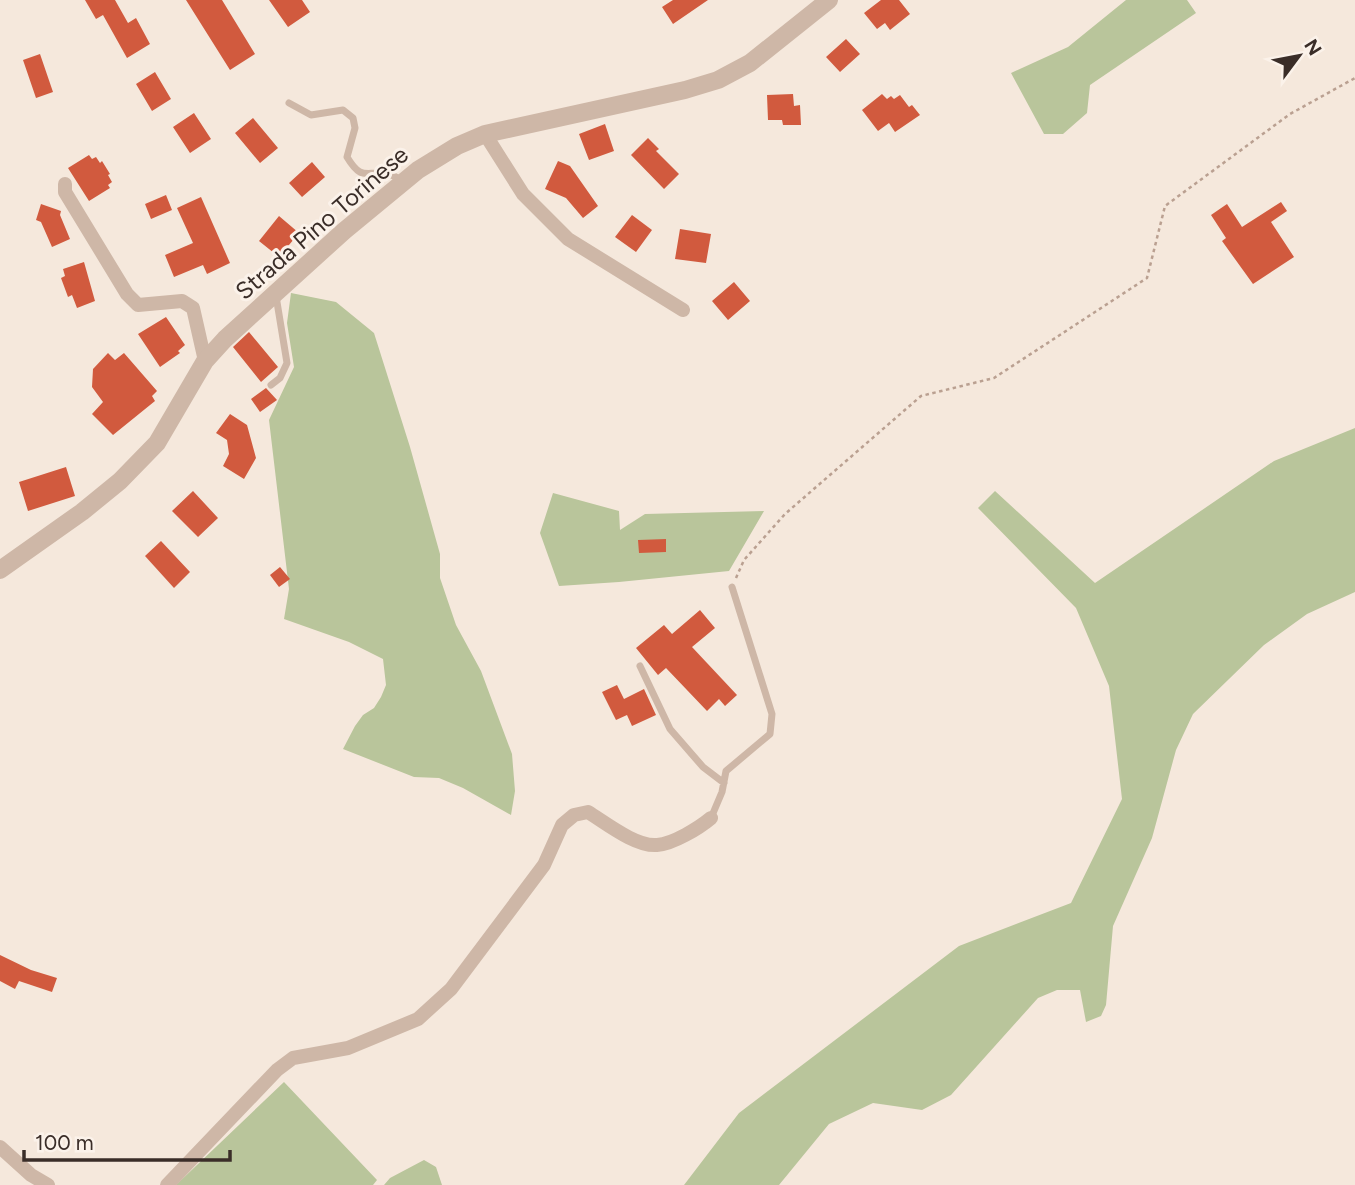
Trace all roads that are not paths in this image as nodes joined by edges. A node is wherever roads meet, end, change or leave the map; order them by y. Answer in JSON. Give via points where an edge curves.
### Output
{"nodes":[{"id":1,"x":829,"y":0,"type":"edge"},
{"id":2,"x":289,"y":103,"type":"dead end"},
{"id":3,"x":485,"y":134,"type":"junction"},
{"id":4,"x":405,"y":182,"type":"junction"},
{"id":5,"x":65,"y":184,"type":"dead end"},
{"id":6,"x":276,"y":295,"type":"junction"},
{"id":7,"x":683,"y":310,"type":"dead end"},
{"id":8,"x":205,"y":361,"type":"junction"},
{"id":9,"x":271,"y":385,"type":"dead end"},
{"id":10,"x":0,"y":570,"type":"edge"},
{"id":11,"x":732,"y":587,"type":"road end"},
{"id":12,"x":640,"y":666,"type":"dead end"},
{"id":13,"x":724,"y":783,"type":"junction"},
{"id":14,"x":711,"y":818,"type":"joint"},
{"id":15,"x":0,"y":1147,"type":"edge"},
{"id":16,"x":48,"y":1185,"type":"edge"},
{"id":17,"x":167,"y":1185,"type":"edge"}],
"edges":[{"from":1,"to":3,"type":"street","name":"Strada Pino Torinese","via":[[750,63],[718,80]]},
{"from":2,"to":4,"type":"lane","via":[[311,115],[343,110],[354,118],[347,157],[354,169],[367,175],[388,174]]},
{"from":3,"to":4,"type":"street","name":"Strada Pino Torinese","via":[[457,146]]},
{"from":3,"to":7,"type":"street","via":[[523,194],[568,239]]},
{"from":4,"to":6,"type":"street","name":"Strada Pino Torinese"},
{"from":5,"to":8,"type":"street","via":[[65,192],[138,305],[182,301],[193,309]]},
{"from":6,"to":8,"type":"street","name":"Strada Pino Torinese"},
{"from":6,"to":9,"type":"lane","via":[[287,363]]},
{"from":8,"to":10,"type":"street","name":"Strada Pino Torinese","via":[[157,443],[135,467],[82,512]]},
{"from":11,"to":13,"type":"lane","via":[[772,714],[769,734],[726,771]]},
{"from":12,"to":13,"type":"lane","via":[[670,729],[703,767]]},
{"from":13,"to":14,"type":"lane"},
{"from":14,"to":17,"type":"street","via":[[695,832],[657,845],[634,840],[588,812],[574,815],[562,825],[544,865],[451,989],[418,1019],[348,1048],[293,1058]]},
{"from":15,"to":16,"type":"street"}]}
